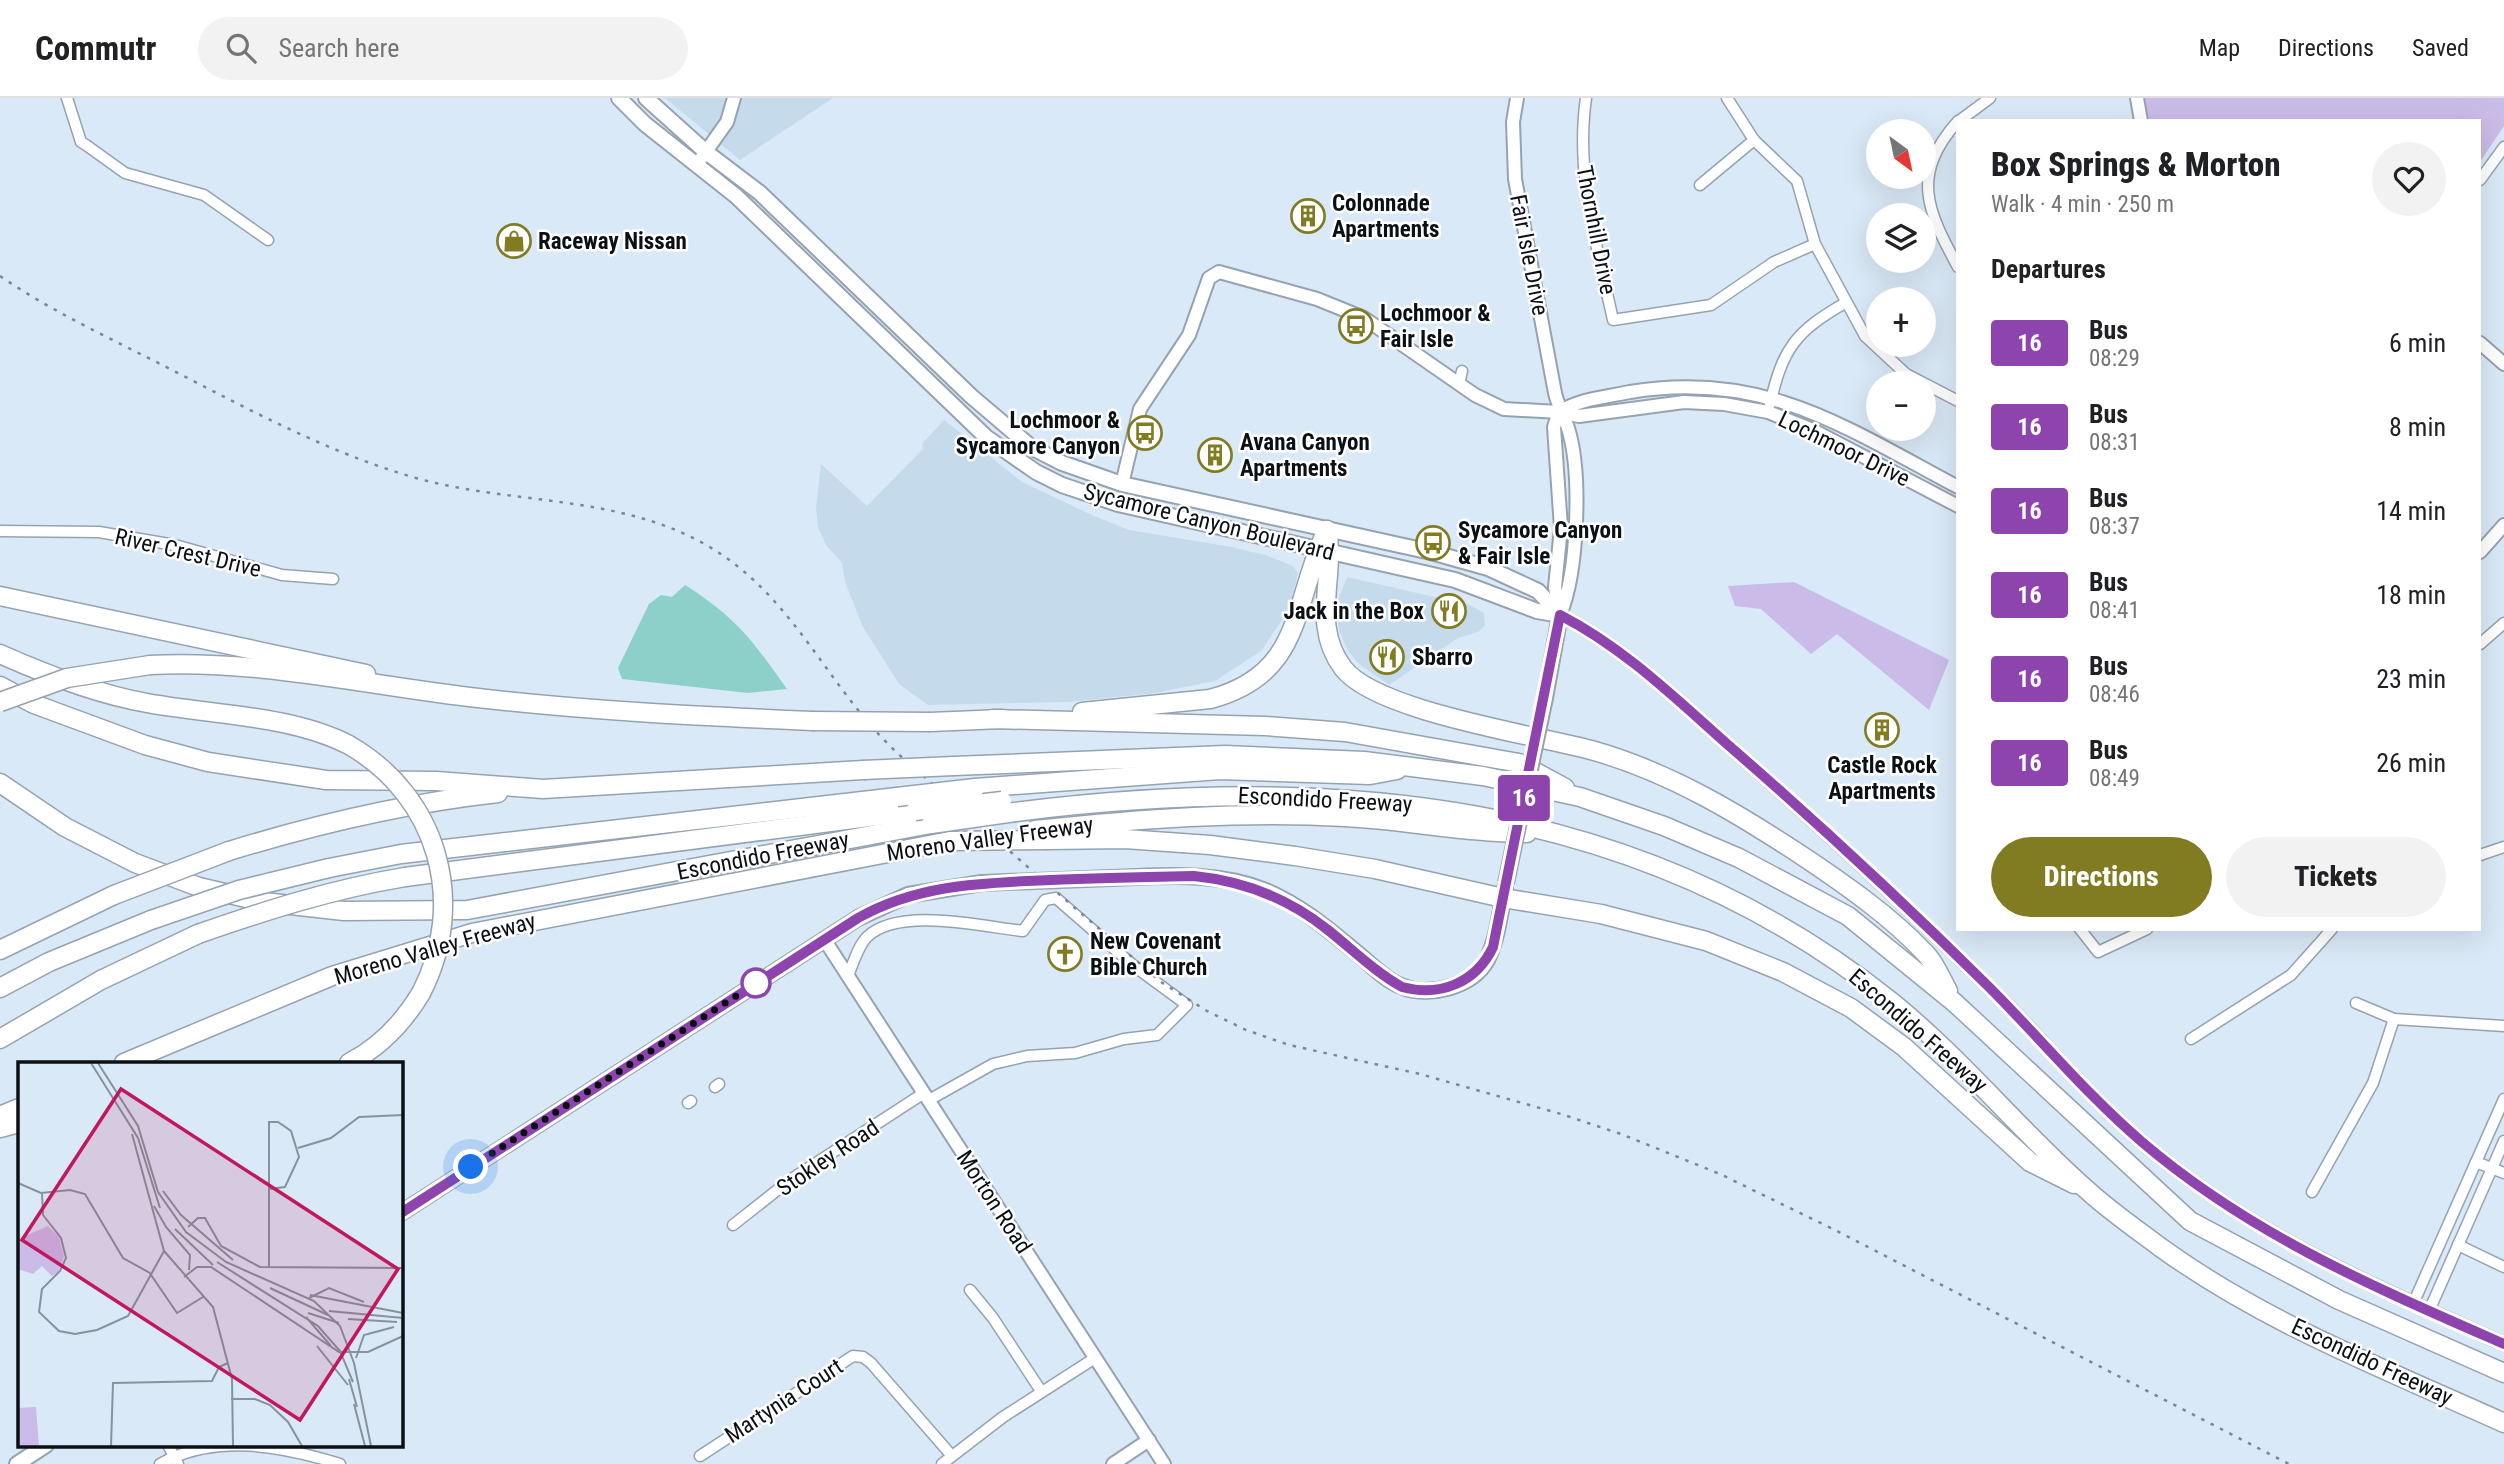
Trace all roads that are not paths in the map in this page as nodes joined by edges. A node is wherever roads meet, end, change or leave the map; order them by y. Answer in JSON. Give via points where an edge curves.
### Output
{"nodes":[{"id":1,"x":67,"y":98,"type":"edge"},
{"id":2,"x":619,"y":98,"type":"edge"},
{"id":3,"x":646,"y":98,"type":"edge"},
{"id":4,"x":734,"y":98,"type":"edge"},
{"id":5,"x":1517,"y":98,"type":"edge"},
{"id":6,"x":1586,"y":98,"type":"edge"},
{"id":7,"x":1727,"y":98,"type":"edge"},
{"id":8,"x":1990,"y":98,"type":"edge"},
{"id":9,"x":2137,"y":98,"type":"edge"},
{"id":10,"x":1962,"y":119,"type":"edge"},
{"id":11,"x":2141,"y":119,"type":"edge"},
{"id":12,"x":1956,"y":124,"type":"edge"},
{"id":13,"x":1754,"y":140,"type":"junction"},
{"id":14,"x":2504,"y":147,"type":"edge"},
{"id":15,"x":706,"y":152,"type":"junction"},
{"id":16,"x":696,"y":166,"type":"junction"},
{"id":17,"x":2481,"y":179,"type":"edge"},
{"id":18,"x":1699,"y":185,"type":"dead end"},
{"id":19,"x":268,"y":240,"type":"dead end"},
{"id":20,"x":1815,"y":244,"type":"junction"},
{"id":21,"x":1956,"y":263,"type":"edge"},
{"id":22,"x":1845,"y":303,"type":"junction"},
{"id":23,"x":2481,"y":344,"type":"edge"},
{"id":24,"x":2504,"y":365,"type":"edge"},
{"id":25,"x":1772,"y":397,"type":"junction"},
{"id":26,"x":1956,"y":400,"type":"edge"},
{"id":27,"x":1559,"y":412,"type":"junction"},
{"id":28,"x":1768,"y":412,"type":"junction"},
{"id":29,"x":1122,"y":484,"type":"junction"},
{"id":30,"x":1956,"y":486,"type":"edge"},
{"id":31,"x":1956,"y":505,"type":"edge"},
{"id":32,"x":2504,"y":525,"type":"edge"},
{"id":33,"x":1327,"y":530,"type":"junction"},
{"id":34,"x":0,"y":531,"type":"edge"},
{"id":35,"x":1324,"y":551,"type":"junction"},
{"id":36,"x":2481,"y":551,"type":"edge"},
{"id":37,"x":333,"y":579,"type":"dead end"},
{"id":38,"x":0,"y":596,"type":"edge"},
{"id":39,"x":1560,"y":615,"type":"junction"},
{"id":40,"x":2504,"y":623,"type":"edge"},
{"id":41,"x":2481,"y":644,"type":"edge"},
{"id":42,"x":0,"y":654,"type":"edge"},
{"id":43,"x":0,"y":686,"type":"edge"},
{"id":44,"x":479,"y":698,"type":"junction"},
{"id":45,"x":0,"y":702,"type":"edge"},
{"id":46,"x":993,"y":719,"type":"junction"},
{"id":47,"x":1418,"y":766,"type":"junction"},
{"id":48,"x":0,"y":783,"type":"edge"},
{"id":49,"x":543,"y":789,"type":"junction"},
{"id":50,"x":1580,"y":797,"type":"junction"},
{"id":51,"x":1009,"y":806,"type":"junction"},
{"id":52,"x":1551,"y":834,"type":"junction"},
{"id":53,"x":1041,"y":835,"type":"junction"},
{"id":54,"x":2504,"y":847,"type":"edge"},
{"id":55,"x":1619,"y":852,"type":"junction"},
{"id":56,"x":2481,"y":855,"type":"edge"},
{"id":57,"x":1504,"y":891,"type":"junction"},
{"id":58,"x":2082,"y":931,"type":"edge"},
{"id":59,"x":2143,"y":931,"type":"edge"},
{"id":60,"x":2330,"y":931,"type":"edge"},
{"id":61,"x":824,"y":939,"type":"junction"},
{"id":62,"x":0,"y":950,"type":"edge"},
{"id":63,"x":848,"y":976,"type":"junction"},
{"id":64,"x":0,"y":988,"type":"edge"},
{"id":65,"x":1955,"y":1003,"type":"junction"},
{"id":66,"x":2356,"y":1003,"type":"dead end"},
{"id":67,"x":2394,"y":1018,"type":"junction"},
{"id":68,"x":2504,"y":1026,"type":"edge"},
{"id":69,"x":2191,"y":1039,"type":"dead end"},
{"id":70,"x":0,"y":1040,"type":"edge"},
{"id":71,"x":126,"y":1062,"type":"edge"},
{"id":72,"x":351,"y":1062,"type":"edge"},
{"id":73,"x":927,"y":1096,"type":"junction"},
{"id":74,"x":2504,"y":1099,"type":"edge"},
{"id":75,"x":18,"y":1108,"type":"edge"},
{"id":76,"x":0,"y":1116,"type":"edge"},
{"id":77,"x":18,"y":1123,"type":"edge"},
{"id":78,"x":0,"y":1128,"type":"edge"},
{"id":79,"x":2504,"y":1141,"type":"edge"},
{"id":80,"x":2476,"y":1161,"type":"junction"},
{"id":81,"x":2492,"y":1168,"type":"junction"},
{"id":82,"x":2504,"y":1173,"type":"edge"},
{"id":83,"x":2087,"y":1190,"type":"junction"},
{"id":84,"x":2312,"y":1192,"type":"dead end"},
{"id":85,"x":402,"y":1212,"type":"edge"},
{"id":86,"x":733,"y":1225,"type":"dead end"},
{"id":87,"x":2458,"y":1245,"type":"junction"},
{"id":88,"x":2504,"y":1267,"type":"edge"},
{"id":89,"x":970,"y":1290,"type":"dead end"},
{"id":90,"x":2413,"y":1304,"type":"junction"},
{"id":91,"x":2429,"y":1311,"type":"junction"},
{"id":92,"x":2504,"y":1344,"type":"edge"},
{"id":93,"x":1095,"y":1358,"type":"junction"},
{"id":94,"x":2504,"y":1373,"type":"edge"},
{"id":95,"x":1041,"y":1391,"type":"junction"},
{"id":96,"x":2504,"y":1423,"type":"edge"},
{"id":97,"x":1149,"y":1440,"type":"junction"},
{"id":98,"x":44,"y":1446,"type":"edge"},
{"id":99,"x":231,"y":1446,"type":"edge"},
{"id":100,"x":255,"y":1446,"type":"edge"},
{"id":101,"x":701,"y":1456,"type":"dead end"},
{"id":102,"x":952,"y":1456,"type":"junction"},
{"id":103,"x":176,"y":1460,"type":"edge"},
{"id":104,"x":17,"y":1464,"type":"edge"},
{"id":105,"x":160,"y":1464,"type":"edge"},
{"id":106,"x":340,"y":1464,"type":"edge"},
{"id":107,"x":942,"y":1464,"type":"edge"},
{"id":108,"x":1113,"y":1464,"type":"edge"},
{"id":109,"x":1164,"y":1464,"type":"edge"}],
"edges":[{"from":1,"to":19,"type":"street","via":[[80,142],[125,173],[204,195]]},
{"from":2,"to":16,"type":"main road","name":"Sycamore Canyon Boulevard"},
{"from":3,"to":15,"type":"main road","name":"Sycamore Canyon Boulevard"},
{"from":4,"to":15,"type":"street","via":[[732,113]]},
{"from":5,"to":27,"type":"street","name":"Fair Isle Drive","via":[[1515,179]]},
{"from":6,"to":20,"type":"street","name":"Thornhill Drive","via":[[1583,185],[1613,320],[1711,305],[1774,262]]},
{"from":7,"to":13,"type":"street"},
{"from":8,"to":10,"type":"street"},
{"from":9,"to":11,"type":"street"},
{"from":12,"to":21,"type":"street","via":[[1942,139],[1927,172],[1927,201]]},
{"from":13,"to":18,"type":"street"},
{"from":13,"to":20,"type":"street","via":[[1797,181]]},
{"from":14,"to":17,"type":"street"},
{"from":15,"to":16,"type":"street"},
{"from":15,"to":29,"type":"main road","name":"Sycamore Canyon Boulevard","via":[[760,193],[995,419],[1031,447],[1062,463]]},
{"from":16,"to":35,"type":"main road","name":"Sycamore Canyon Boulevard","via":[[736,195],[986,437],[1017,461],[1062,485],[1118,504]]},
{"from":20,"to":22,"type":"street"},
{"from":22,"to":25,"type":"street","via":[[1814,321],[1792,342]]},
{"from":22,"to":26,"type":"street","via":[[1865,336],[1906,374]]},
{"from":23,"to":24,"type":"street"},
{"from":25,"to":27,"type":"street","name":"Lochmoor Drive","via":[[1717,387],[1656,388],[1573,403]]},
{"from":25,"to":28,"type":"street"},
{"from":25,"to":30,"type":"street","name":"Lochmoor Drive","via":[[1820,415]]},
{"from":27,"to":28,"type":"street","name":"Lochmoor Drive","via":[[1579,416],[1684,402]]},
{"from":27,"to":29,"type":"street","name":"Lochmoor Drive","via":[[1489,404],[1460,378],[1364,318],[1317,299],[1219,272],[1209,278],[1189,335],[1140,408]]},
{"from":27,"to":39,"type":"street","name":"Fair Isle Drive","via":[[1568,427],[1575,493],[1573,568]]},
{"from":28,"to":31,"type":"street","name":"Lochmoor Drive","via":[[1813,430]]},
{"from":29,"to":33,"type":"main road","name":"Sycamore Canyon Boulevard"},
{"from":32,"to":36,"type":"street"},
{"from":33,"to":35,"type":"highway"},
{"from":33,"to":39,"type":"main road","name":"Sycamore Canyon Boulevard","via":[[1488,568],[1538,591]]},
{"from":34,"to":37,"type":"street","name":"River Crest Drive","via":[[99,532],[175,545],[282,575]]},
{"from":35,"to":39,"type":"main road","name":"Sycamore Canyon Boulevard","via":[[1455,580],[1536,611]]},
{"from":35,"to":46,"type":"highway","via":[[1291,637],[1271,664],[1245,686],[1194,702]]},
{"from":35,"to":65,"type":"highway","via":[[1327,637],[1343,669],[1357,683],[1396,702],[1593,750],[1713,799],[1880,913],[1925,952]]},
{"from":38,"to":44,"type":"highway"},
{"from":39,"to":57,"type":"main road","name":"Fair Isle Drive","bridge":true},
{"from":39,"to":90,"type":"street","name":"Sycamore Canyon Boulevard","via":[[1642,668],[1795,803],[1955,954],[2110,1113],[2172,1167],[2286,1243]]},
{"from":40,"to":41,"type":"street"},
{"from":42,"to":72,"type":"highway","bridge":true,"via":[[112,695],[299,726],[349,745],[400,785],[436,849],[444,923],[437,956],[421,993],[397,1027]]},
{"from":43,"to":49,"type":"highway","name":"Escondido Freeway","via":[[94,728],[208,762],[326,779]]},
{"from":44,"to":45,"type":"highway","bridge":true,"via":[[231,666],[150,665],[67,678]]},
{"from":44,"to":46,"type":"highway","bridge":true,"via":[[681,716],[930,723]]},
{"from":46,"to":50,"type":"highway","via":[[1345,732],[1518,763]]},
{"from":47,"to":49,"type":"highway","name":"Escondido Freeway","bridge":true,"via":[[1225,755]]},
{"from":47,"to":50,"type":"highway","name":"Escondido Freeway"},
{"from":47,"to":64,"type":"highway","bridge":true,"via":[[1370,775],[1220,771],[975,788],[415,853],[239,890],[151,920],[49,962]]},
{"from":48,"to":51,"type":"highway","name":"Escondido Freeway","bridge":true,"via":[[65,827],[135,863],[199,887],[264,902],[406,913],[467,910]]},
{"from":49,"to":62,"type":"highway","bridge":true,"via":[[413,805],[229,851],[114,895]]},
{"from":50,"to":65,"type":"highway","name":"Escondido Freeway","via":[[1739,858],[1848,916]]},
{"from":51,"to":52,"type":"highway","name":"Escondido Freeway","via":[[1292,795],[1411,803],[1501,819]]},
{"from":51,"to":55,"type":"highway","via":[[1185,787],[1333,789],[1434,800],[1537,822]]},
{"from":51,"to":70,"type":"highway","bridge":true,"via":[[915,811],[351,886],[198,934],[101,980]]},
{"from":52,"to":53,"type":"highway","name":"Moreno Valley Freeway","via":[[1280,814],[1128,820]]},
{"from":52,"to":55,"type":"highway","name":"Escondido Freeway"},
{"from":53,"to":57,"type":"highway","via":[[1210,845]]},
{"from":53,"to":71,"type":"highway","name":"Moreno Valley Freeway","bridge":true,"via":[[950,841],[471,933],[332,976]]},
{"from":54,"to":56,"type":"street"},
{"from":55,"to":83,"type":"highway","name":"Escondido Freeway","via":[[1725,895],[1839,962],[1905,1014]]},
{"from":57,"to":61,"type":"main road","name":"Fair Isle Drive","bridge":true,"via":[[1485,964],[1450,987],[1417,991],[1390,980],[1301,910],[1264,891],[1194,876],[982,883],[920,892],[893,901]]},
{"from":57,"to":83,"type":"highway","via":[[1671,929],[1783,972],[1878,1026],[2029,1162]]},
{"from":58,"to":59,"type":"street","via":[[2098,952]]},
{"from":60,"to":69,"type":"street","via":[[2291,975]]},
{"from":61,"to":63,"type":"street","name":"Morton Road"},
{"from":61,"to":85,"type":"main road","name":"Fair Isle Drive"},
{"from":63,"to":73,"type":"street","name":"Morton Road"},
{"from":63,"to":73,"type":"street","name":"Stokley Road","via":[[867,937],[893,924],[917,920],[1023,931],[1045,900],[1056,898],[1187,1005],[1157,1035],[1076,1053],[993,1064]]},
{"from":65,"to":94,"type":"highway","name":"Escondido Freeway","via":[[2190,1221],[2339,1300]]},
{"from":66,"to":67,"type":"street"},
{"from":67,"to":68,"type":"street"},
{"from":67,"to":84,"type":"street","via":[[2373,1083]]},
{"from":73,"to":86,"type":"street","name":"Stokley Road","via":[[790,1180]]},
{"from":73,"to":93,"type":"street","name":"Morton Road"},
{"from":74,"to":80,"type":"street"},
{"from":75,"to":76,"type":"highway"},
{"from":77,"to":78,"type":"highway"},
{"from":79,"to":81,"type":"street"},
{"from":80,"to":81,"type":"street"},
{"from":80,"to":90,"type":"street"},
{"from":81,"to":82,"type":"street"},
{"from":81,"to":87,"type":"street"},
{"from":83,"to":96,"type":"highway","name":"Escondido Freeway","via":[[2160,1247],[2241,1299]]},
{"from":87,"to":88,"type":"street"},
{"from":87,"to":91,"type":"street"},
{"from":89,"to":95,"type":"street"},
{"from":90,"to":91,"type":"street","name":"Sycamore Canyon Boulevard"},
{"from":91,"to":92,"type":"street","name":"Sycamore Canyon Boulevard"},
{"from":93,"to":95,"type":"street"},
{"from":93,"to":97,"type":"street","name":"Morton Road"},
{"from":95,"to":102,"type":"street"},
{"from":97,"to":108,"type":"street"},
{"from":97,"to":109,"type":"street","name":"Morton Road"},
{"from":98,"to":104,"type":"main road"},
{"from":99,"to":103,"type":"street","via":[[204,1448]]},
{"from":100,"to":106,"type":"street"},
{"from":101,"to":102,"type":"street","name":"Martynia Court","via":[[853,1356],[871,1363]]},
{"from":102,"to":107,"type":"street"},
{"from":103,"to":105,"type":"street"}]}
